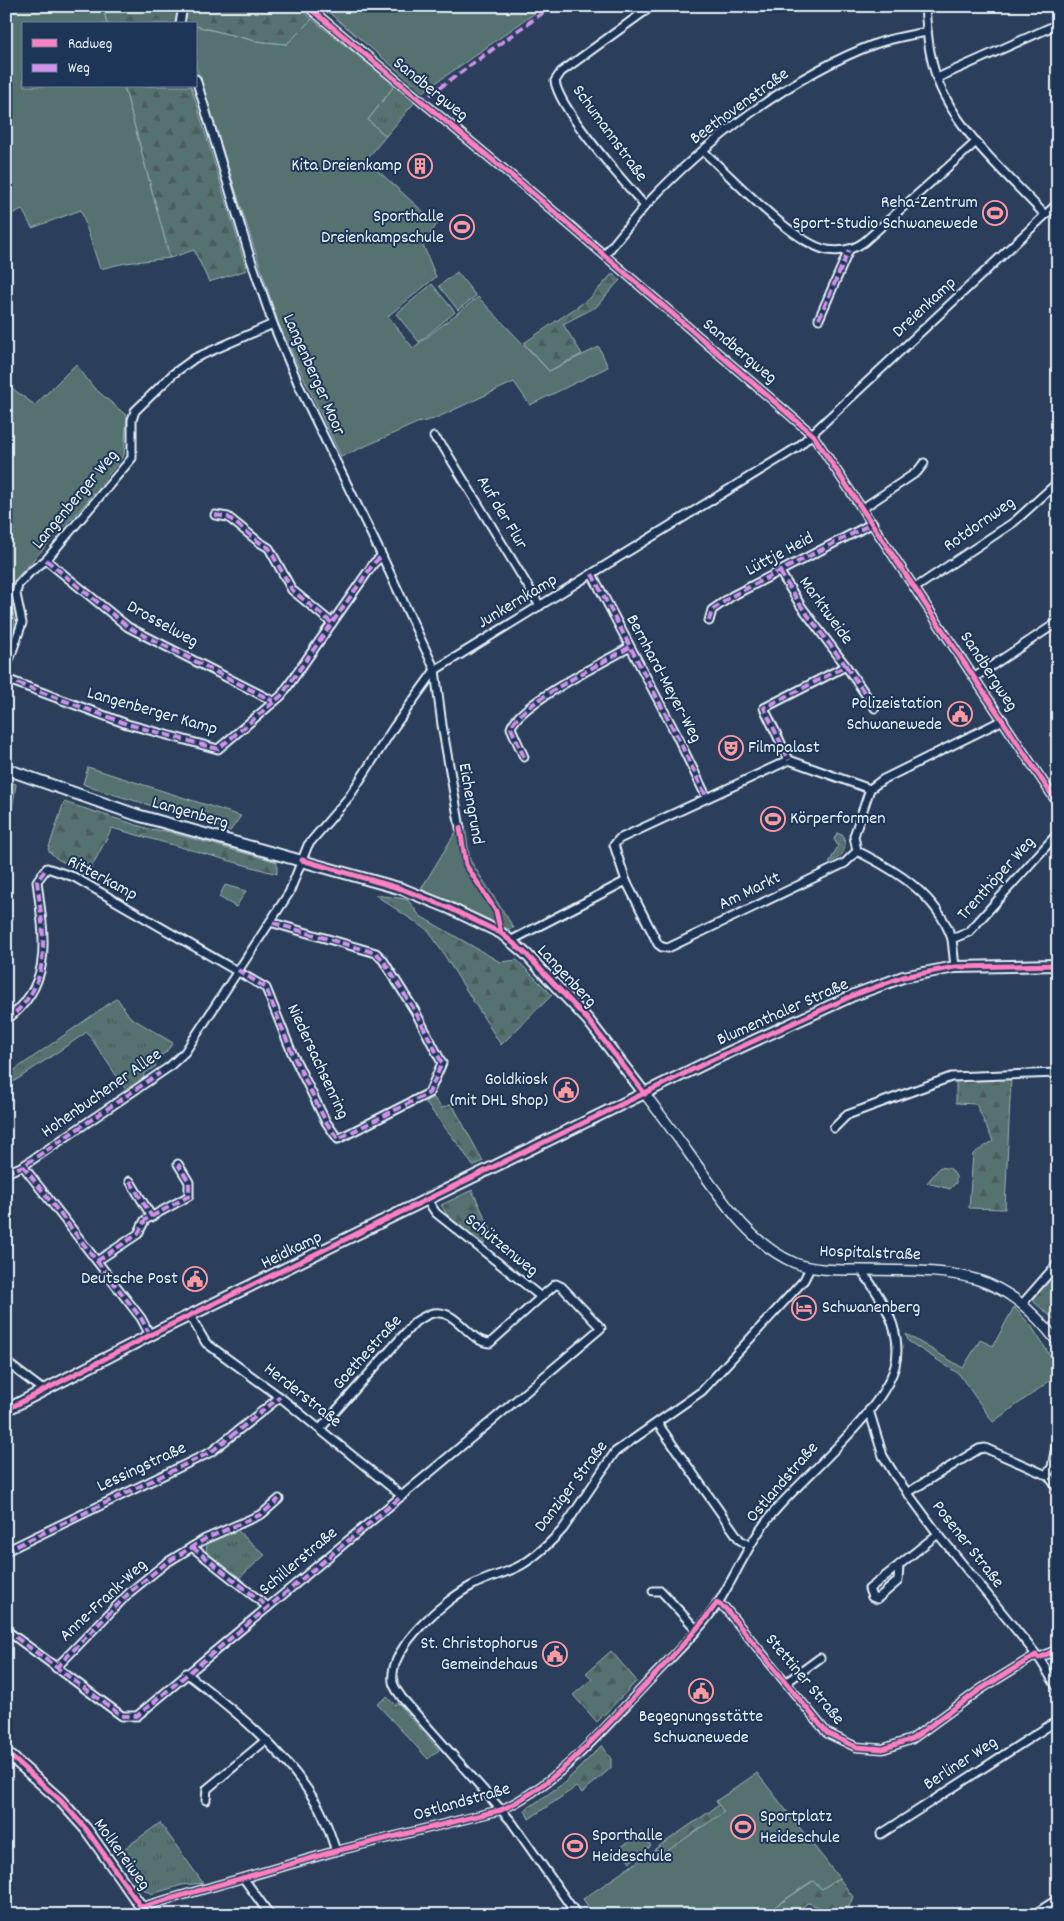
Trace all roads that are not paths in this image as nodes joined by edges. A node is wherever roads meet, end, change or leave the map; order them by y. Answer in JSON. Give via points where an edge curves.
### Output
{"nodes":[{"id":1,"x":183,"y":6,"type":"edge"},
{"id":2,"x":307,"y":6,"type":"edge"},
{"id":3,"x":652,"y":6,"type":"edge"},
{"id":4,"x":925,"y":6,"type":"edge"},
{"id":5,"x":180,"y":22,"type":"edge"},
{"id":6,"x":1058,"y":24,"type":"edge"},
{"id":7,"x":927,"y":32,"type":"junction"},
{"id":8,"x":937,"y":78,"type":"junction"},
{"id":9,"x":198,"y":86,"type":"edge"},
{"id":10,"x":976,"y":142,"type":"junction"},
{"id":11,"x":703,"y":151,"type":"junction"},
{"id":12,"x":1058,"y":203,"type":"edge"},
{"id":13,"x":646,"y":206,"type":"junction"},
{"id":14,"x":1045,"y":214,"type":"junction"},
{"id":15,"x":849,"y":250,"type":"junction"},
{"id":16,"x":605,"y":255,"type":"junction"},
{"id":17,"x":819,"y":319,"type":"dead end"},
{"id":18,"x":273,"y":324,"type":"junction"},
{"id":19,"x":813,"y":435,"type":"junction"},
{"id":20,"x":434,"y":437,"type":"dead end"},
{"id":21,"x":924,"y":463,"type":"dead end"},
{"id":22,"x":1058,"y":482,"type":"edge"},
{"id":23,"x":863,"y":508,"type":"junction"},
{"id":24,"x":215,"y":515,"type":"dead end"},
{"id":25,"x":873,"y":522,"type":"junction"},
{"id":26,"x":382,"y":556,"type":"junction"},
{"id":27,"x":46,"y":560,"type":"junction"},
{"id":28,"x":780,"y":572,"type":"junction"},
{"id":29,"x":592,"y":574,"type":"junction"},
{"id":30,"x":915,"y":588,"type":"junction"},
{"id":31,"x":540,"y":606,"type":"junction"},
{"id":32,"x":709,"y":621,"type":"dead end"},
{"id":33,"x":1058,"y":622,"type":"edge"},
{"id":34,"x":332,"y":623,"type":"junction"},
{"id":35,"x":630,"y":647,"type":"junction"},
{"id":36,"x":846,"y":666,"type":"junction"},
{"id":37,"x":6,"y":669,"type":"edge"},
{"id":38,"x":435,"y":670,"type":"junction"},
{"id":39,"x":975,"y":677,"type":"junction"},
{"id":40,"x":6,"y":679,"type":"edge"},
{"id":41,"x":273,"y":701,"type":"junction"},
{"id":42,"x":876,"y":708,"type":"dead end"},
{"id":43,"x":1003,"y":720,"type":"junction"},
{"id":44,"x":524,"y":757,"type":"dead end"},
{"id":45,"x":789,"y":760,"type":"junction"},
{"id":46,"x":6,"y":769,"type":"edge"},
{"id":47,"x":870,"y":789,"type":"junction"},
{"id":48,"x":707,"y":798,"type":"junction"},
{"id":49,"x":1058,"y":804,"type":"edge"},
{"id":50,"x":460,"y":828,"type":"dead end"},
{"id":51,"x":1058,"y":833,"type":"edge"},
{"id":52,"x":857,"y":851,"type":"junction"},
{"id":53,"x":302,"y":860,"type":"junction"},
{"id":54,"x":626,"y":881,"type":"junction"},
{"id":55,"x":270,"y":922,"type":"junction"},
{"id":56,"x":952,"y":940,"type":"junction"},
{"id":57,"x":510,"y":941,"type":"junction"},
{"id":58,"x":1058,"y":966,"type":"edge"},
{"id":59,"x":955,"y":967,"type":"junction"},
{"id":60,"x":238,"y":970,"type":"junction"},
{"id":61,"x":6,"y":1020,"type":"edge"},
{"id":62,"x":1058,"y":1073,"type":"edge"},
{"id":63,"x":645,"y":1094,"type":"junction"},
{"id":64,"x":834,"y":1128,"type":"dead end"},
{"id":65,"x":178,"y":1164,"type":"dead end"},
{"id":66,"x":23,"y":1166,"type":"junction"},
{"id":67,"x":6,"y":1173,"type":"edge"},
{"id":68,"x":130,"y":1181,"type":"dead end"},
{"id":69,"x":427,"y":1200,"type":"junction"},
{"id":70,"x":152,"y":1218,"type":"junction"},
{"id":71,"x":97,"y":1261,"type":"junction"},
{"id":72,"x":1058,"y":1263,"type":"edge"},
{"id":73,"x":810,"y":1268,"type":"junction"},
{"id":74,"x":861,"y":1270,"type":"junction"},
{"id":75,"x":541,"y":1297,"type":"junction"},
{"id":76,"x":1023,"y":1303,"type":"junction"},
{"id":77,"x":190,"y":1316,"type":"junction"},
{"id":78,"x":601,"y":1328,"type":"joint"},
{"id":79,"x":150,"y":1336,"type":"junction"},
{"id":80,"x":1058,"y":1343,"type":"edge"},
{"id":81,"x":6,"y":1362,"type":"edge"},
{"id":82,"x":43,"y":1390,"type":"junction"},
{"id":83,"x":280,"y":1397,"type":"junction"},
{"id":84,"x":6,"y":1410,"type":"edge"},
{"id":85,"x":869,"y":1410,"type":"junction"},
{"id":86,"x":658,"y":1424,"type":"junction"},
{"id":87,"x":320,"y":1429,"type":"junction"},
{"id":88,"x":1058,"y":1436,"type":"edge"},
{"id":89,"x":1047,"y":1474,"type":"junction"},
{"id":90,"x":1058,"y":1489,"type":"edge"},
{"id":91,"x":908,"y":1493,"type":"junction"},
{"id":92,"x":402,"y":1496,"type":"junction"},
{"id":93,"x":278,"y":1499,"type":"dead end"},
{"id":94,"x":938,"y":1534,"type":"junction"},
{"id":95,"x":750,"y":1546,"type":"junction"},
{"id":96,"x":192,"y":1547,"type":"junction"},
{"id":97,"x":6,"y":1551,"type":"edge"},
{"id":98,"x":898,"y":1565,"type":"junction"},
{"id":99,"x":653,"y":1591,"type":"dead end"},
{"id":100,"x":717,"y":1603,"type":"junction"},
{"id":101,"x":268,"y":1607,"type":"junction"},
{"id":102,"x":6,"y":1630,"type":"edge"},
{"id":103,"x":697,"y":1630,"type":"junction"},
{"id":104,"x":1058,"y":1649,"type":"edge"},
{"id":105,"x":1037,"y":1657,"type":"junction"},
{"id":106,"x":820,"y":1658,"type":"dead end"},
{"id":107,"x":56,"y":1668,"type":"junction"},
{"id":108,"x":186,"y":1673,"type":"junction"},
{"id":109,"x":787,"y":1682,"type":"junction"},
{"id":110,"x":1058,"y":1689,"type":"edge"},
{"id":111,"x":1058,"y":1720,"type":"edge"},
{"id":112,"x":266,"y":1740,"type":"junction"},
{"id":113,"x":6,"y":1752,"type":"edge"},
{"id":114,"x":206,"y":1800,"type":"dead end"},
{"id":115,"x":501,"y":1810,"type":"junction"},
{"id":116,"x":881,"y":1834,"type":"dead end"},
{"id":117,"x":336,"y":1851,"type":"junction"},
{"id":118,"x":244,"y":1879,"type":"junction"},
{"id":119,"x":1058,"y":1899,"type":"edge"},
{"id":120,"x":144,"y":1911,"type":"edge"},
{"id":121,"x":575,"y":1912,"type":"edge"},
{"id":122,"x":270,"y":1915,"type":"edge"},
{"id":123,"x":566,"y":1915,"type":"edge"},
{"id":124,"x":815,"y":1915,"type":"edge"},
{"id":125,"x":820,"y":1915,"type":"edge"},
{"id":126,"x":1033,"y":1915,"type":"edge"}],
"edges":[{"from":1,"to":5,"type":"street"},
{"from":2,"to":16,"type":"street","name":"Sandbergweg"},
{"from":3,"to":13,"type":"street","name":"Schumannstraße","via":[[561,72],[555,81],[562,98],[585,132],[616,174]]},
{"from":4,"to":7,"type":"street"},
{"from":6,"to":8,"type":"street"},
{"from":7,"to":8,"type":"street"},
{"from":7,"to":11,"type":"street","name":"Beethovenstraße","via":[[875,44],[840,60],[768,101]]},
{"from":8,"to":10,"type":"street","via":[[944,96]]},
{"from":9,"to":18,"type":"street","name":"Langenberger Moor"},
{"from":10,"to":14,"type":"street"},
{"from":10,"to":15,"type":"street","via":[[864,242]]},
{"from":11,"to":13,"type":"street","name":"Beethovenstraße"},
{"from":11,"to":15,"type":"street","via":[[800,236],[826,249]]},
{"from":12,"to":14,"type":"street","name":"Dreienkamp"},
{"from":13,"to":16,"type":"street","name":"Beethovenstraße"},
{"from":14,"to":19,"type":"street","name":"Dreienkamp"},
{"from":15,"to":17,"type":"street"},
{"from":16,"to":19,"type":"street","name":"Sandbergweg"},
{"from":18,"to":26,"type":"street","name":"Langenberger Moor","via":[[304,399]]},
{"from":18,"to":27,"type":"street","name":"Langenberger Weg","via":[[195,358],[173,374],[135,411],[132,458]]},
{"from":19,"to":23,"type":"street","name":"Sandbergweg"},
{"from":19,"to":29,"type":"street","name":"Junkernkamp"},
{"from":20,"to":31,"type":"street","name":"Auf der Flur","via":[[444,448]]},
{"from":21,"to":23,"type":"street","via":[[917,472]]},
{"from":22,"to":30,"type":"street","name":"Rotdornweg","via":[[1014,522]]},
{"from":23,"to":25,"type":"street","name":"Sandbergweg"},
{"from":24,"to":34,"type":"street","via":[[228,517],[269,548],[292,590]]},
{"from":25,"to":28,"type":"street","name":"Lüttje Heid"},
{"from":25,"to":30,"type":"street","name":"Sandbergweg"},
{"from":26,"to":34,"type":"street","name":"Langenberger Kamp"},
{"from":26,"to":38,"type":"street","name":"Langenberger Moor"},
{"from":27,"to":37,"type":"street","name":"Langenberger Weg","via":[[18,585],[16,594],[22,623]]},
{"from":27,"to":41,"type":"street","name":"Drosselweg","via":[[128,627]]},
{"from":28,"to":32,"type":"street","name":"Lüttje Heid","via":[[732,596],[712,610]]},
{"from":28,"to":36,"type":"street","name":"Marktweide"},
{"from":29,"to":31,"type":"street","name":"Junkernkamp"},
{"from":29,"to":35,"type":"street","name":"Bernhard-Meyer-Weg"},
{"from":30,"to":39,"type":"street","name":"Sandbergweg"},
{"from":31,"to":38,"type":"street","name":"Junkernkamp"},
{"from":33,"to":39,"type":"street"},
{"from":34,"to":41,"type":"street","name":"Langenberger Kamp","via":[[282,696]]},
{"from":35,"to":44,"type":"street","via":[[519,715],[511,728]]},
{"from":35,"to":48,"type":"street","name":"Bernhard-Meyer-Weg"},
{"from":36,"to":42,"type":"street","name":"Marktweide"},
{"from":36,"to":45,"type":"street","name":"Marktweide","via":[[764,708]]},
{"from":38,"to":50,"type":"street","name":"Eichengrund"},
{"from":38,"to":53,"type":"street","name":"Junkernkamp","via":[[349,797],[314,836]]},
{"from":39,"to":43,"type":"street","name":"Sandbergweg"},
{"from":40,"to":41,"type":"street","name":"Langenberger Kamp","via":[[127,724],[212,748],[223,746]]},
{"from":43,"to":47,"type":"street"},
{"from":43,"to":49,"type":"street","name":"Sandbergweg"},
{"from":45,"to":47,"type":"street"},
{"from":45,"to":48,"type":"street","name":"Am Markt"},
{"from":46,"to":53,"type":"main road","name":"Langenberg","via":[[137,815]]},
{"from":47,"to":52,"type":"street","via":[[854,836]]},
{"from":48,"to":54,"type":"street","name":"Am Markt","via":[[619,839],[614,845],[614,852]]},
{"from":51,"to":56,"type":"street","name":"Trenthöper Weg","via":[[969,932]]},
{"from":52,"to":54,"type":"street","name":"Am Markt","via":[[845,862],[668,948],[658,944]]},
{"from":52,"to":56,"type":"street","via":[[884,864],[929,900],[942,917]]},
{"from":53,"to":55,"type":"street","name":"Hohenbuchener Allee","via":[[289,893]]},
{"from":53,"to":57,"type":"main road","name":"Langenberg","via":[[402,889],[447,907],[501,933]]},
{"from":54,"to":57,"type":"street"},
{"from":55,"to":60,"type":"street","name":"Hohenbuchener Allee"},
{"from":55,"to":60,"type":"street","name":"Niedersachsenring","via":[[376,953],[415,1011],[442,1063],[429,1094],[338,1139],[326,1122],[292,1053],[266,988]]},
{"from":56,"to":59,"type":"street","name":"Trenthöper Weg"},
{"from":57,"to":63,"type":"main road","name":"Langenberg","via":[[588,1020]]},
{"from":58,"to":59,"type":"main road","name":"Blumenthaler Straße"},
{"from":59,"to":63,"type":"main road","name":"Blumenthaler Straße","via":[[903,977],[854,995]]},
{"from":60,"to":61,"type":"street","name":"Ritterkamp","via":[[74,877],[47,868],[37,881],[44,939],[38,981],[27,999]]},
{"from":60,"to":66,"type":"street","name":"Hohenbuchener Allee","via":[[185,1052],[169,1067]]},
{"from":62,"to":64,"type":"street","via":[[951,1077],[847,1115]]},
{"from":63,"to":69,"type":"main road","name":"Heidkamp"},
{"from":63,"to":73,"type":"street","name":"Hospitalstraße","via":[[739,1220],[779,1254]]},
{"from":65,"to":70,"type":"street","via":[[189,1182],[189,1196]]},
{"from":66,"to":67,"type":"street"},
{"from":66,"to":71,"type":"street"},
{"from":68,"to":70,"type":"street"},
{"from":69,"to":75,"type":"street","name":"Schützenweg","via":[[436,1212]]},
{"from":69,"to":77,"type":"main road","name":"Heidkamp"},
{"from":70,"to":71,"type":"street","via":[[145,1220],[138,1234]]},
{"from":71,"to":79,"type":"street","via":[[141,1318]]},
{"from":72,"to":76,"type":"street"},
{"from":73,"to":74,"type":"street","name":"Hospitalstraße"},
{"from":73,"to":86,"type":"street","name":"Danziger Straße","via":[[804,1280],[702,1391]]},
{"from":74,"to":76,"type":"street","name":"Hospitalstraße","via":[[968,1276],[1003,1290]]},
{"from":74,"to":85,"type":"street","name":"Ostlandstraße","via":[[888,1315],[897,1341],[893,1373]]},
{"from":75,"to":78,"type":"street","name":"Schützenweg","via":[[556,1284],[562,1287]]},
{"from":75,"to":87,"type":"street","name":"Goethestraße","via":[[490,1343],[482,1342],[452,1316],[433,1313],[416,1322]]},
{"from":76,"to":80,"type":"street","name":"Hospitalstraße"},
{"from":77,"to":79,"type":"main road","name":"Heidkamp"},
{"from":77,"to":83,"type":"street","name":"Herderstraße","via":[[206,1343]]},
{"from":78,"to":92,"type":"street","name":"Schillerstraße"},
{"from":79,"to":82,"type":"main road","name":"Heidkamp"},
{"from":81,"to":82,"type":"street"},
{"from":82,"to":84,"type":"main road","name":"Heidkamp"},
{"from":83,"to":87,"type":"street","name":"Herderstraße"},
{"from":83,"to":97,"type":"street","name":"Lessingstraße","via":[[211,1452]]},
{"from":85,"to":91,"type":"street","name":"Posener Straße","via":[[887,1464]]},
{"from":85,"to":95,"type":"street","name":"Ostlandstraße","via":[[774,1513]]},
{"from":86,"to":95,"type":"street","via":[[740,1540]]},
{"from":86,"to":115,"type":"street","name":"Danziger Straße","via":[[615,1452],[563,1529],[543,1549],[522,1565],[456,1594],[423,1623],[396,1662],[393,1683],[402,1698]]},
{"from":87,"to":92,"type":"street","name":"Herderstraße"},
{"from":88,"to":89,"type":"street","via":[[1052,1467]]},
{"from":89,"to":90,"type":"street"},
{"from":89,"to":91,"type":"street","via":[[985,1448]]},
{"from":91,"to":94,"type":"street","name":"Posener Straße"},
{"from":92,"to":101,"type":"street","name":"Schillerstraße"},
{"from":93,"to":96,"type":"street","name":"Anne-Frank-Weg","via":[[262,1514]]},
{"from":94,"to":98,"type":"street"},
{"from":94,"to":105,"type":"street","name":"Posener Straße"},
{"from":95,"to":100,"type":"street","name":"Ostlandstraße"},
{"from":96,"to":101,"type":"street"},
{"from":96,"to":107,"type":"street","name":"Anne-Frank-Weg","via":[[130,1592]]},
{"from":98,"to":98,"type":"street","via":[[898,1581],[877,1599],[872,1597],[869,1589]]},
{"from":99,"to":103,"type":"street","via":[[661,1592]]},
{"from":100,"to":103,"type":"street","name":"Ostlandstraße"},
{"from":100,"to":109,"type":"street","name":"Stettiner Straße","via":[[726,1608]]},
{"from":101,"to":108,"type":"street","name":"Schillerstraße"},
{"from":102,"to":107,"type":"street","name":"Schillerstraße"},
{"from":103,"to":115,"type":"street","name":"Ostlandstraße","via":[[564,1769],[525,1798]]},
{"from":104,"to":105,"type":"street","name":"Stettiner Straße"},
{"from":105,"to":109,"type":"street","name":"Stettiner Straße","via":[[981,1689],[912,1738],[883,1749],[856,1747],[827,1733]]},
{"from":105,"to":110,"type":"street","name":"Posener Straße"},
{"from":106,"to":109,"type":"street"},
{"from":107,"to":108,"type":"street","name":"Schillerstraße","via":[[122,1716],[137,1716]]},
{"from":108,"to":112,"type":"street","via":[[234,1709]]},
{"from":111,"to":116,"type":"street","name":"Berliner Weg"},
{"from":112,"to":114,"type":"street","via":[[207,1789]]},
{"from":112,"to":117,"type":"street","via":[[316,1802]]},
{"from":113,"to":120,"type":"main road","name":"Molkereiweg","via":[[60,1800],[86,1829]]},
{"from":115,"to":117,"type":"street","name":"Ostlandstraße"},
{"from":115,"to":121,"type":"street","name":"Danziger Straße"},
{"from":117,"to":118,"type":"street","name":"Ostlandstraße"},
{"from":118,"to":120,"type":"street","name":"Ostlandstraße"},
{"from":118,"to":122,"type":"street"},
{"from":119,"to":126,"type":"street"},
{"from":121,"to":123,"type":"street"},
{"from":124,"to":125,"type":"street"}]}
